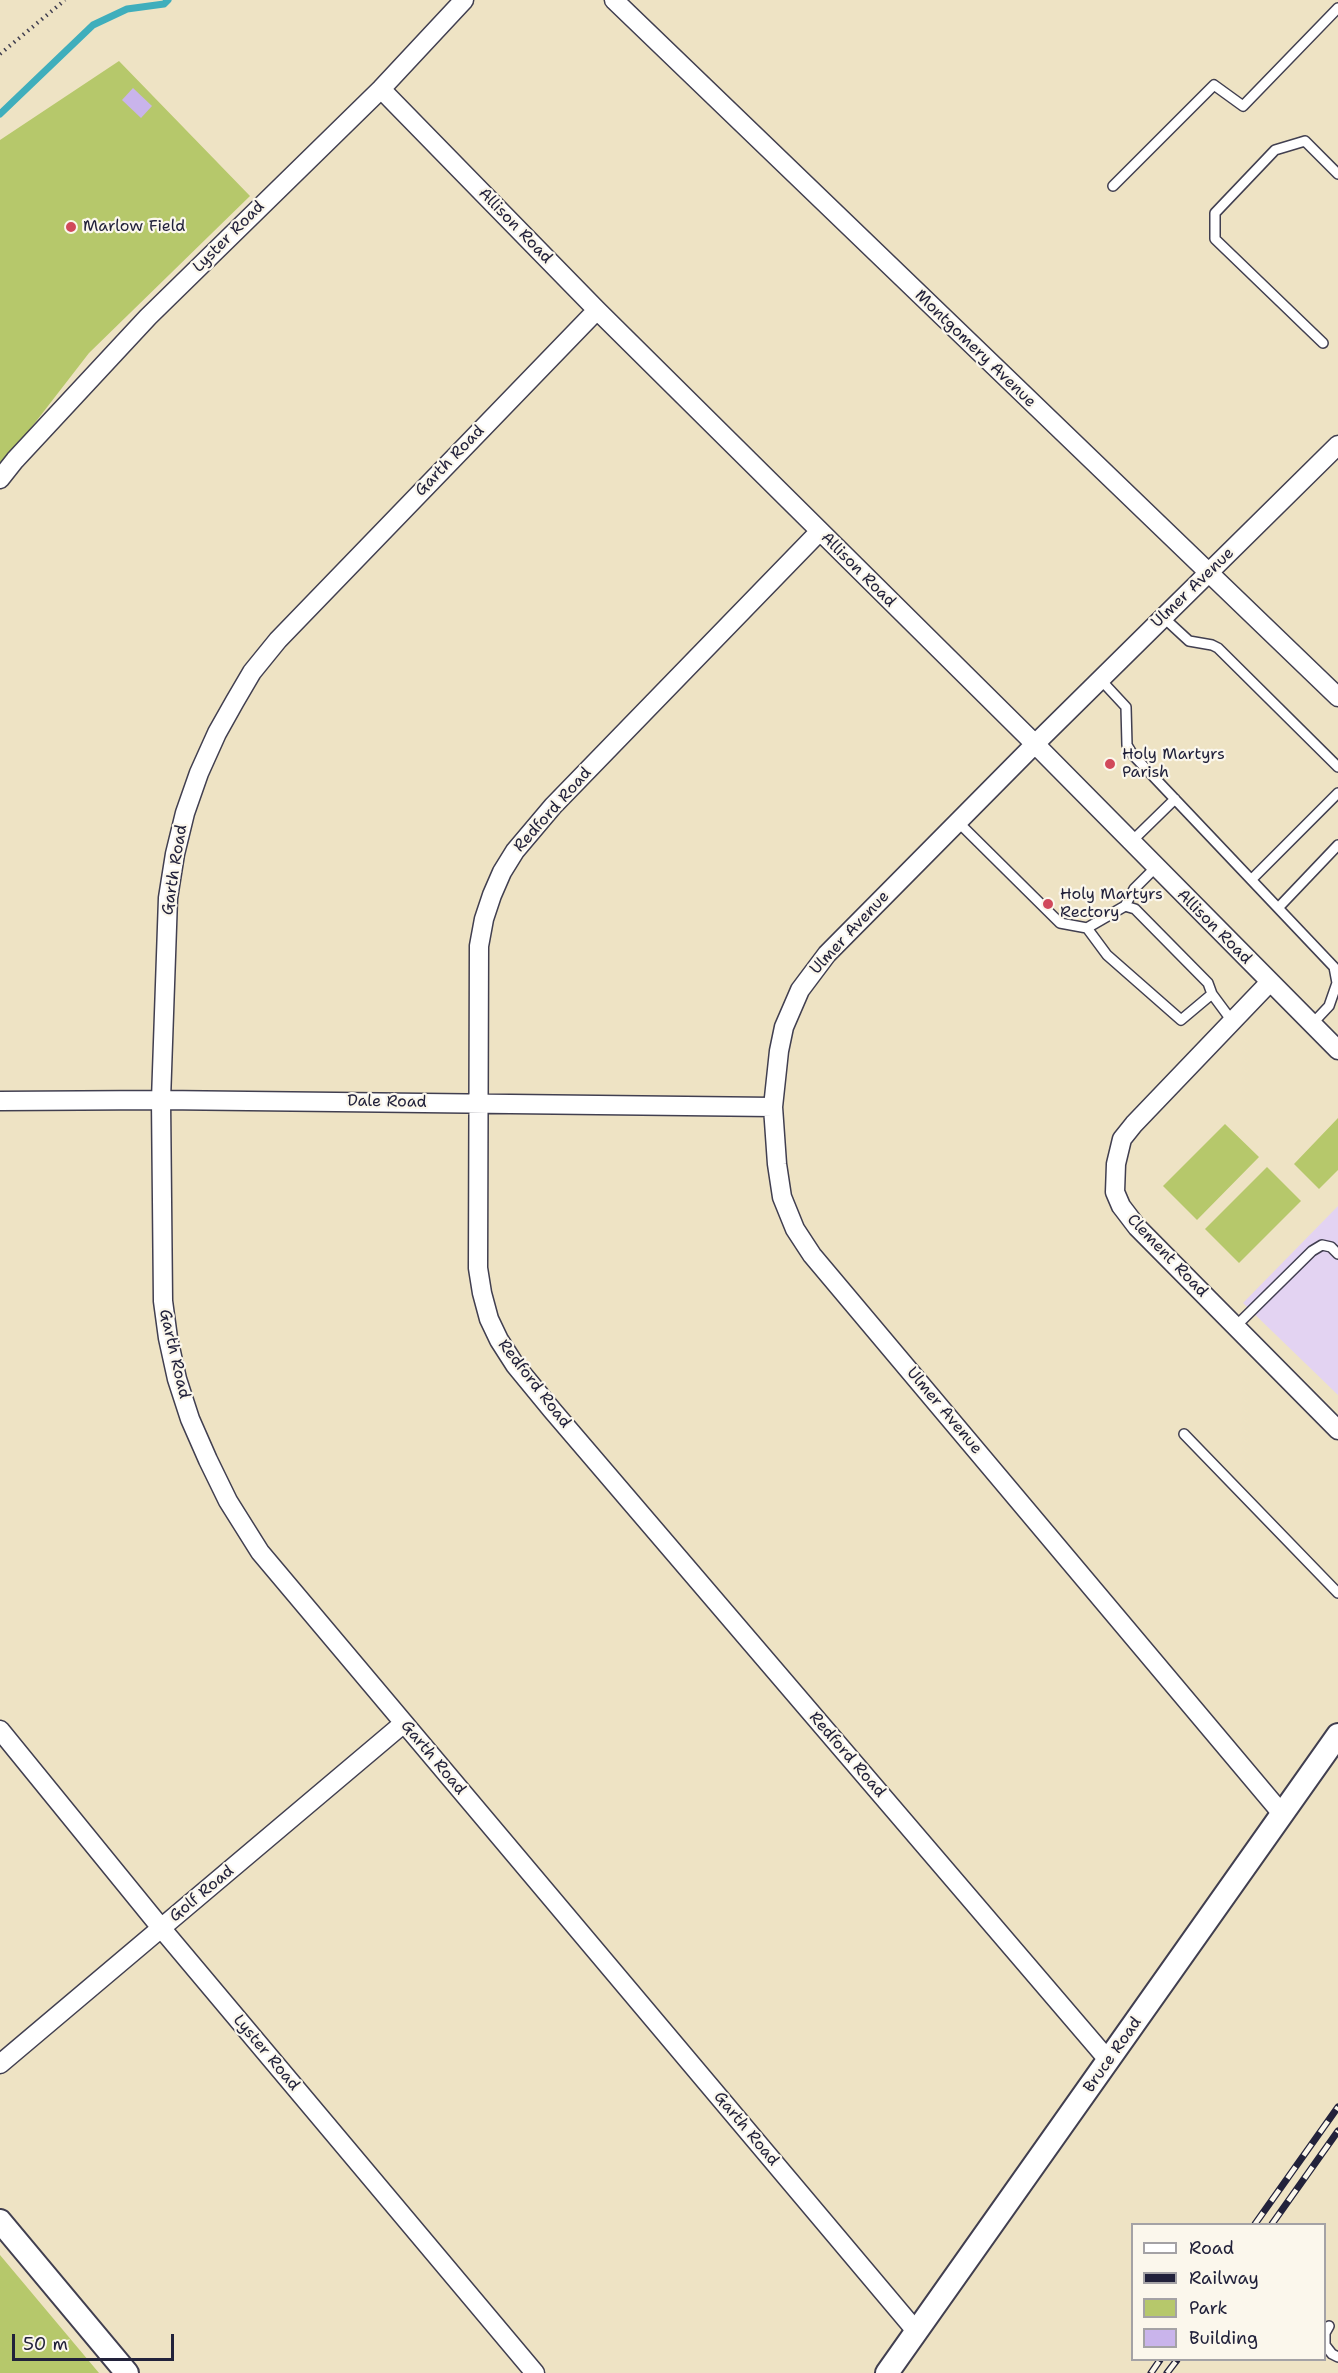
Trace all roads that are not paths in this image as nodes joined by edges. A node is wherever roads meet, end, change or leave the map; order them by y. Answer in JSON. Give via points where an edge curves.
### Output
{"nodes":[{"id":1,"x":464,"y":0,"type":"edge"},
{"id":2,"x":614,"y":0,"type":"edge"},
{"id":3,"x":1338,"y":8,"type":"edge"},
{"id":4,"x":381,"y":89,"type":"junction"},
{"id":5,"x":1338,"y":174,"type":"edge"},
{"id":6,"x":1113,"y":186,"type":"dead end"},
{"id":7,"x":597,"y":310,"type":"junction"},
{"id":8,"x":1323,"y":344,"type":"dead end"},
{"id":9,"x":1338,"y":445,"type":"edge"},
{"id":10,"x":0,"y":479,"type":"edge"},
{"id":11,"x":819,"y":532,"type":"junction"},
{"id":12,"x":1207,"y":573,"type":"junction"},
{"id":13,"x":1163,"y":617,"type":"junction"},
{"id":14,"x":1100,"y":680,"type":"junction"},
{"id":15,"x":1338,"y":697,"type":"edge"},
{"id":16,"x":1035,"y":744,"type":"junction"},
{"id":17,"x":1338,"y":767,"type":"edge"},
{"id":18,"x":1338,"y":793,"type":"edge"},
{"id":19,"x":1175,"y":799,"type":"junction"},
{"id":20,"x":958,"y":822,"type":"junction"},
{"id":21,"x":1131,"y":843,"type":"junction"},
{"id":22,"x":1338,"y":845,"type":"edge"},
{"id":23,"x":1156,"y":867,"type":"junction"},
{"id":24,"x":1252,"y":879,"type":"junction"},
{"id":25,"x":1125,"y":906,"type":"junction"},
{"id":26,"x":1279,"y":908,"type":"junction"},
{"id":27,"x":1087,"y":928,"type":"junction"},
{"id":28,"x":1336,"y":964,"type":"edge"},
{"id":29,"x":1269,"y":983,"type":"junction"},
{"id":30,"x":1212,"y":994,"type":"junction"},
{"id":31,"x":1232,"y":1021,"type":"junction"},
{"id":32,"x":1312,"y":1024,"type":"junction"},
{"id":33,"x":1338,"y":1050,"type":"edge"},
{"id":34,"x":161,"y":1100,"type":"junction"},
{"id":35,"x":0,"y":1101,"type":"edge"},
{"id":36,"x":480,"y":1103,"type":"junction"},
{"id":37,"x":773,"y":1107,"type":"junction"},
{"id":38,"x":1338,"y":1254,"type":"edge"},
{"id":39,"x":1236,"y":1326,"type":"junction"},
{"id":40,"x":1337,"y":1426,"type":"edge"},
{"id":41,"x":1184,"y":1434,"type":"dead end"},
{"id":42,"x":1338,"y":1593,"type":"edge"},
{"id":43,"x":404,"y":1724,"type":"junction"},
{"id":44,"x":0,"y":1730,"type":"edge"},
{"id":45,"x":1338,"y":1735,"type":"edge"},
{"id":46,"x":1283,"y":1815,"type":"junction"},
{"id":47,"x":162,"y":1929,"type":"junction"},
{"id":48,"x":1109,"y":2061,"type":"junction"},
{"id":49,"x":0,"y":2064,"type":"edge"},
{"id":50,"x":0,"y":2221,"type":"edge"},
{"id":51,"x":1329,"y":2326,"type":"dead end"},
{"id":52,"x":916,"y":2331,"type":"junction"},
{"id":53,"x":1326,"y":2331,"type":"edge"},
{"id":54,"x":1326,"y":2346,"type":"edge"},
{"id":55,"x":1338,"y":2357,"type":"edge"},
{"id":56,"x":127,"y":2373,"type":"edge"},
{"id":57,"x":535,"y":2373,"type":"edge"},
{"id":58,"x":887,"y":2373,"type":"edge"}],
"edges":[{"from":1,"to":4,"type":"street","name":"Lyster Road"},
{"from":2,"to":12,"type":"street","name":"Montgomery Avenue"},
{"from":3,"to":6,"type":"lane","via":[[1244,106],[1214,85]]},
{"from":4,"to":7,"type":"street","name":"Allison Road"},
{"from":4,"to":10,"type":"street","name":"Lyster Road","via":[[141,325]]},
{"from":5,"to":8,"type":"lane","via":[[1305,141],[1275,150],[1215,213],[1215,239]]},
{"from":7,"to":11,"type":"street","name":"Allison Road"},
{"from":7,"to":34,"type":"street","name":"Garth Road","via":[[278,640],[252,672],[217,733],[185,813],[171,876]]},
{"from":9,"to":12,"type":"street","name":"Ulmer Avenue"},
{"from":11,"to":16,"type":"street","name":"Allison Road"},
{"from":11,"to":36,"type":"street","name":"Redford Road","via":[[553,806],[502,872],[479,946]]},
{"from":12,"to":13,"type":"street","name":"Ulmer Avenue"},
{"from":12,"to":15,"type":"street","name":"Montgomery Avenue"},
{"from":13,"to":14,"type":"street","name":"Ulmer Avenue"},
{"from":13,"to":17,"type":"lane","via":[[1189,641],[1218,648]]},
{"from":14,"to":16,"type":"street","name":"Ulmer Avenue"},
{"from":14,"to":19,"type":"lane","via":[[1126,707],[1127,745]]},
{"from":16,"to":20,"type":"street","name":"Ulmer Avenue"},
{"from":16,"to":21,"type":"street","name":"Allison Road"},
{"from":18,"to":24,"type":"lane"},
{"from":19,"to":21,"type":"lane"},
{"from":19,"to":24,"type":"lane"},
{"from":20,"to":27,"type":"lane","via":[[1060,923]]},
{"from":20,"to":37,"type":"street","name":"Ulmer Avenue","via":[[827,954],[806,981],[784,1027]]},
{"from":21,"to":23,"type":"street","name":"Allison Road"},
{"from":22,"to":26,"type":"lane"},
{"from":23,"to":25,"type":"lane","via":[[1134,889]]},
{"from":23,"to":29,"type":"street","name":"Allison Road"},
{"from":24,"to":26,"type":"lane"},
{"from":25,"to":27,"type":"lane"},
{"from":25,"to":30,"type":"lane","via":[[1135,909],[1208,983]]},
{"from":26,"to":28,"type":"lane"},
{"from":27,"to":30,"type":"lane","via":[[1107,955],[1181,1020]]},
{"from":28,"to":32,"type":"lane","via":[[1337,983],[1329,1006]]},
{"from":29,"to":31,"type":"street","name":"Clement Road"},
{"from":29,"to":32,"type":"street","name":"Allison Road"},
{"from":30,"to":31,"type":"lane"},
{"from":31,"to":39,"type":"street","name":"Clement Road","via":[[1122,1139],[1114,1178],[1121,1206],[1137,1227]]},
{"from":32,"to":33,"type":"street","name":"Allison Road"},
{"from":34,"to":35,"type":"street","name":"Dale Road"},
{"from":34,"to":36,"type":"street","name":"Dale Road"},
{"from":34,"to":43,"type":"street","name":"Garth Road","via":[[163,1301],[177,1379],[190,1419],[228,1501],[260,1552]]},
{"from":36,"to":37,"type":"street","name":"Dale Road"},
{"from":36,"to":48,"type":"street","name":"Redford Road","via":[[478,1268],[489,1319],[515,1365]]},
{"from":37,"to":46,"type":"street","name":"Ulmer Avenue","via":[[782,1197],[795,1229],[812,1255]]},
{"from":38,"to":39,"type":"lane","via":[[1322,1245],[1312,1251]]},
{"from":39,"to":40,"type":"street","name":"Clement Road"},
{"from":41,"to":42,"type":"lane"},
{"from":43,"to":47,"type":"street","name":"Golf Road"},
{"from":43,"to":52,"type":"street","name":"Garth Road"},
{"from":44,"to":47,"type":"street","name":"Lyster Road"},
{"from":45,"to":46,"type":"street","name":"Bruce Road"},
{"from":46,"to":48,"type":"street","name":"Bruce Road"},
{"from":47,"to":49,"type":"street","name":"Golf Road"},
{"from":47,"to":57,"type":"street","name":"Lyster Road"},
{"from":48,"to":52,"type":"street","name":"Bruce Road"},
{"from":50,"to":56,"type":"street"},
{"from":51,"to":53,"type":"lane"},
{"from":52,"to":58,"type":"street","name":"Bruce Road"},
{"from":54,"to":55,"type":"lane"}]}
